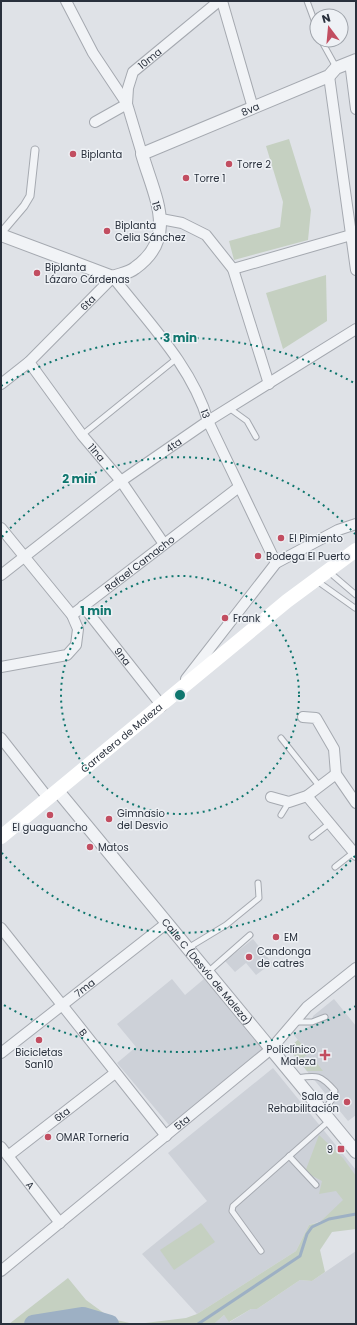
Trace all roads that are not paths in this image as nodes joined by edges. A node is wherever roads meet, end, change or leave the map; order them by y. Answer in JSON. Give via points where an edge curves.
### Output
{"nodes":[{"id":1,"x":66,"y":1,"type":"edge"},
{"id":2,"x":221,"y":1,"type":"edge"},
{"id":3,"x":325,"y":48,"type":"edge"},
{"id":4,"x":353,"y":61,"type":"edge"},
{"id":5,"x":333,"y":72,"type":"junction"},
{"id":6,"x":127,"y":104,"type":"junction"},
{"id":7,"x":253,"y":108,"type":"junction"},
{"id":8,"x":356,"y":110,"type":"edge"},
{"id":9,"x":95,"y":122,"type":"dead end"},
{"id":10,"x":35,"y":150,"type":"dead end"},
{"id":11,"x":142,"y":154,"type":"junction"},
{"id":12,"x":352,"y":210,"type":"edge"},
{"id":13,"x":161,"y":220,"type":"junction"},
{"id":14,"x":1,"y":234,"type":"edge"},
{"id":15,"x":351,"y":235,"type":"junction"},
{"id":16,"x":355,"y":254,"type":"edge"},
{"id":17,"x":233,"y":269,"type":"junction"},
{"id":18,"x":356,"y":270,"type":"edge"},
{"id":19,"x":112,"y":277,"type":"junction"},
{"id":20,"x":356,"y":329,"type":"edge"},
{"id":21,"x":176,"y":359,"type":"junction"},
{"id":22,"x":29,"y":362,"type":"junction"},
{"id":23,"x":1,"y":384,"type":"edge"},
{"id":24,"x":270,"y":384,"type":"junction"},
{"id":25,"x":229,"y":408,"type":"junction"},
{"id":26,"x":208,"y":421,"type":"junction"},
{"id":27,"x":82,"y":435,"type":"junction"},
{"id":28,"x":256,"y":437,"type":"dead end"},
{"id":29,"x":121,"y":481,"type":"junction"},
{"id":30,"x":240,"y":487,"type":"junction"},
{"id":31,"x":356,"y":524,"type":"edge"},
{"id":32,"x":1,"y":528,"type":"edge"},
{"id":33,"x":164,"y":544,"type":"junction"},
{"id":34,"x":356,"y":550,"type":"edge"},
{"id":35,"x":23,"y":557,"type":"junction"},
{"id":36,"x":276,"y":563,"type":"junction"},
{"id":37,"x":327,"y":571,"type":"junction"},
{"id":38,"x":1,"y":575,"type":"edge"},
{"id":39,"x":315,"y":580,"type":"junction"},
{"id":40,"x":356,"y":596,"type":"edge"},
{"id":41,"x":83,"y":606,"type":"junction"},
{"id":42,"x":355,"y":608,"type":"dead end"},
{"id":43,"x":72,"y":615,"type":"junction"},
{"id":44,"x":1,"y":667,"type":"edge"},
{"id":45,"x":167,"y":702,"type":"junction"},
{"id":46,"x":302,"y":717,"type":"dead end"},
{"id":47,"x":1,"y":738,"type":"edge"},
{"id":48,"x":281,"y":738,"type":"dead end"},
{"id":49,"x":336,"y":774,"type":"junction"},
{"id":50,"x":320,"y":787,"type":"junction"},
{"id":51,"x":53,"y":795,"type":"junction"},
{"id":52,"x":307,"y":796,"type":"junction"},
{"id":53,"x":271,"y":797,"type":"dead end"},
{"id":54,"x":290,"y":802,"type":"junction"},
{"id":55,"x":356,"y":803,"type":"edge"},
{"id":56,"x":281,"y":815,"type":"dead end"},
{"id":57,"x":330,"y":823,"type":"junction"},
{"id":58,"x":1,"y":837,"type":"edge"},
{"id":59,"x":312,"y":837,"type":"dead end"},
{"id":60,"x":355,"y":853,"type":"edge"},
{"id":61,"x":335,"y":867,"type":"dead end"},
{"id":62,"x":258,"y":883,"type":"dead end"},
{"id":63,"x":167,"y":923,"type":"junction"},
{"id":64,"x":1,"y":928,"type":"edge"},
{"id":65,"x":250,"y":935,"type":"dead end"},
{"id":66,"x":188,"y":948,"type":"junction"},
{"id":67,"x":356,"y":968,"type":"edge"},
{"id":68,"x":208,"y":972,"type":"junction"},
{"id":69,"x":62,"y":1006,"type":"junction"},
{"id":70,"x":325,"y":1017,"type":"dead end"},
{"id":71,"x":295,"y":1022,"type":"junction"},
{"id":72,"x":271,"y":1049,"type":"junction"},
{"id":73,"x":1,"y":1053,"type":"edge"},
{"id":74,"x":115,"y":1073,"type":"junction"},
{"id":75,"x":295,"y":1078,"type":"junction"},
{"id":76,"x":326,"y":1116,"type":"junction"},
{"id":77,"x":166,"y":1136,"type":"junction"},
{"id":78,"x":1,"y":1147,"type":"edge"},
{"id":79,"x":356,"y":1152,"type":"edge"},
{"id":80,"x":8,"y":1156,"type":"junction"},
{"id":81,"x":289,"y":1156,"type":"junction"},
{"id":82,"x":316,"y":1186,"type":"dead end"},
{"id":83,"x":60,"y":1223,"type":"junction"},
{"id":84,"x":261,"y":1251,"type":"dead end"},
{"id":85,"x":1,"y":1271,"type":"edge"}],
"edges":[{"from":1,"to":6,"type":"street","name":"15","via":[[93,53]]},
{"from":2,"to":6,"type":"street","name":"10ma","via":[[133,72]]},
{"from":2,"to":7,"type":"street"},
{"from":3,"to":5,"type":"lane"},
{"from":4,"to":5,"type":"street","name":"8va"},
{"from":4,"to":8,"type":"street"},
{"from":5,"to":7,"type":"street","name":"8va"},
{"from":5,"to":12,"type":"street"},
{"from":6,"to":9,"type":"street"},
{"from":6,"to":11,"type":"street","name":"15"},
{"from":7,"to":11,"type":"street","name":"8va"},
{"from":10,"to":14,"type":"street","via":[[30,196]]},
{"from":11,"to":13,"type":"street","name":"15"},
{"from":12,"to":15,"type":"street"},
{"from":13,"to":17,"type":"street","name":"15","via":[[182,223],[206,234]]},
{"from":13,"to":19,"type":"street","name":"6ta","via":[[160,239],[152,254],[134,269]]},
{"from":14,"to":19,"type":"street"},
{"from":15,"to":16,"type":"street"},
{"from":15,"to":17,"type":"street"},
{"from":16,"to":18,"type":"street"},
{"from":17,"to":24,"type":"street","name":"15"},
{"from":19,"to":21,"type":"street","name":"13"},
{"from":19,"to":22,"type":"street","name":"6ta"},
{"from":20,"to":24,"type":"street","name":"4ta"},
{"from":21,"to":26,"type":"street","name":"13","via":[[203,404]]},
{"from":21,"to":27,"type":"lane"},
{"from":22,"to":23,"type":"street","name":"6ta"},
{"from":22,"to":27,"type":"street","name":"11na"},
{"from":24,"to":25,"type":"street","name":"4ta"},
{"from":25,"to":26,"type":"street","name":"4ta"},
{"from":25,"to":28,"type":"lane","via":[[247,421]]},
{"from":26,"to":29,"type":"street","name":"4ta"},
{"from":26,"to":30,"type":"street","name":"13"},
{"from":27,"to":29,"type":"street","name":"11na"},
{"from":29,"to":33,"type":"street","name":"11na"},
{"from":29,"to":35,"type":"street","name":"4ta"},
{"from":30,"to":33,"type":"street","name":"Rafael Camacho"},
{"from":30,"to":36,"type":"street","name":"13"},
{"from":31,"to":36,"type":"street","via":[[338,530]]},
{"from":32,"to":35,"type":"street"},
{"from":33,"to":41,"type":"street","name":"Rafael Camacho"},
{"from":34,"to":37,"type":"main road","name":"Carretera de Maleza"},
{"from":35,"to":38,"type":"street","name":"4ta"},
{"from":35,"to":43,"type":"street"},
{"from":36,"to":45,"type":"street"},
{"from":37,"to":39,"type":"main road","name":"Carretera de Maleza"},
{"from":37,"to":40,"type":"lane"},
{"from":39,"to":42,"type":"lane"},
{"from":39,"to":45,"type":"main road","name":"Carretera de Maleza"},
{"from":41,"to":43,"type":"street","name":"Rafael Camacho"},
{"from":41,"to":45,"type":"street","name":"9na"},
{"from":43,"to":44,"type":"street","via":[[78,629],[76,645],[67,655]]},
{"from":45,"to":51,"type":"main road","name":"Carretera de Maleza"},
{"from":46,"to":49,"type":"street","via":[[316,718],[334,749]]},
{"from":47,"to":51,"type":"street"},
{"from":48,"to":50,"type":"lane"},
{"from":49,"to":50,"type":"street"},
{"from":49,"to":55,"type":"street"},
{"from":50,"to":52,"type":"street"},
{"from":51,"to":58,"type":"main road","name":"Carretera de Maleza"},
{"from":51,"to":63,"type":"street","name":"Calle C (Desvío de Maleza)"},
{"from":52,"to":54,"type":"street"},
{"from":52,"to":57,"type":"street"},
{"from":53,"to":54,"type":"street"},
{"from":54,"to":56,"type":"lane"},
{"from":57,"to":59,"type":"lane"},
{"from":57,"to":60,"type":"street"},
{"from":60,"to":61,"type":"lane"},
{"from":62,"to":66,"type":"lane","via":[[259,898],[226,925]]},
{"from":63,"to":66,"type":"street","name":"Calle C (Desvío de Maleza)"},
{"from":63,"to":69,"type":"street","name":"7ma"},
{"from":64,"to":69,"type":"street","name":"B"},
{"from":65,"to":68,"type":"lane"},
{"from":66,"to":68,"type":"street","name":"Calle C (Desvío de Maleza)"},
{"from":67,"to":71,"type":"street","name":"5ta","via":[[307,1007]]},
{"from":68,"to":72,"type":"street","name":"Calle C (Desvío de Maleza)"},
{"from":69,"to":73,"type":"street","name":"7ma"},
{"from":69,"to":74,"type":"street","name":"B"},
{"from":70,"to":71,"type":"lane","via":[[312,1022]]},
{"from":71,"to":72,"type":"street","name":"5ta"},
{"from":72,"to":75,"type":"street","name":"Calle C (Desvío de Maleza)"},
{"from":72,"to":77,"type":"street","name":"5ta"},
{"from":74,"to":77,"type":"street","name":"B"},
{"from":74,"to":80,"type":"street","name":"6ta"},
{"from":75,"to":76,"type":"street","name":"Calle C (Desvío de Maleza)"},
{"from":75,"to":76,"type":"lane","via":[[315,1075],[326,1081],[335,1091]]},
{"from":76,"to":79,"type":"street","name":"Calle C (Desvío de Maleza)"},
{"from":76,"to":81,"type":"lane"},
{"from":77,"to":83,"type":"street","name":"5ta"},
{"from":78,"to":80,"type":"street","name":"A"},
{"from":80,"to":83,"type":"street","name":"A"},
{"from":81,"to":82,"type":"lane"},
{"from":81,"to":84,"type":"lane","via":[[233,1206],[232,1210]]},
{"from":83,"to":85,"type":"street","name":"5ta"}]}
